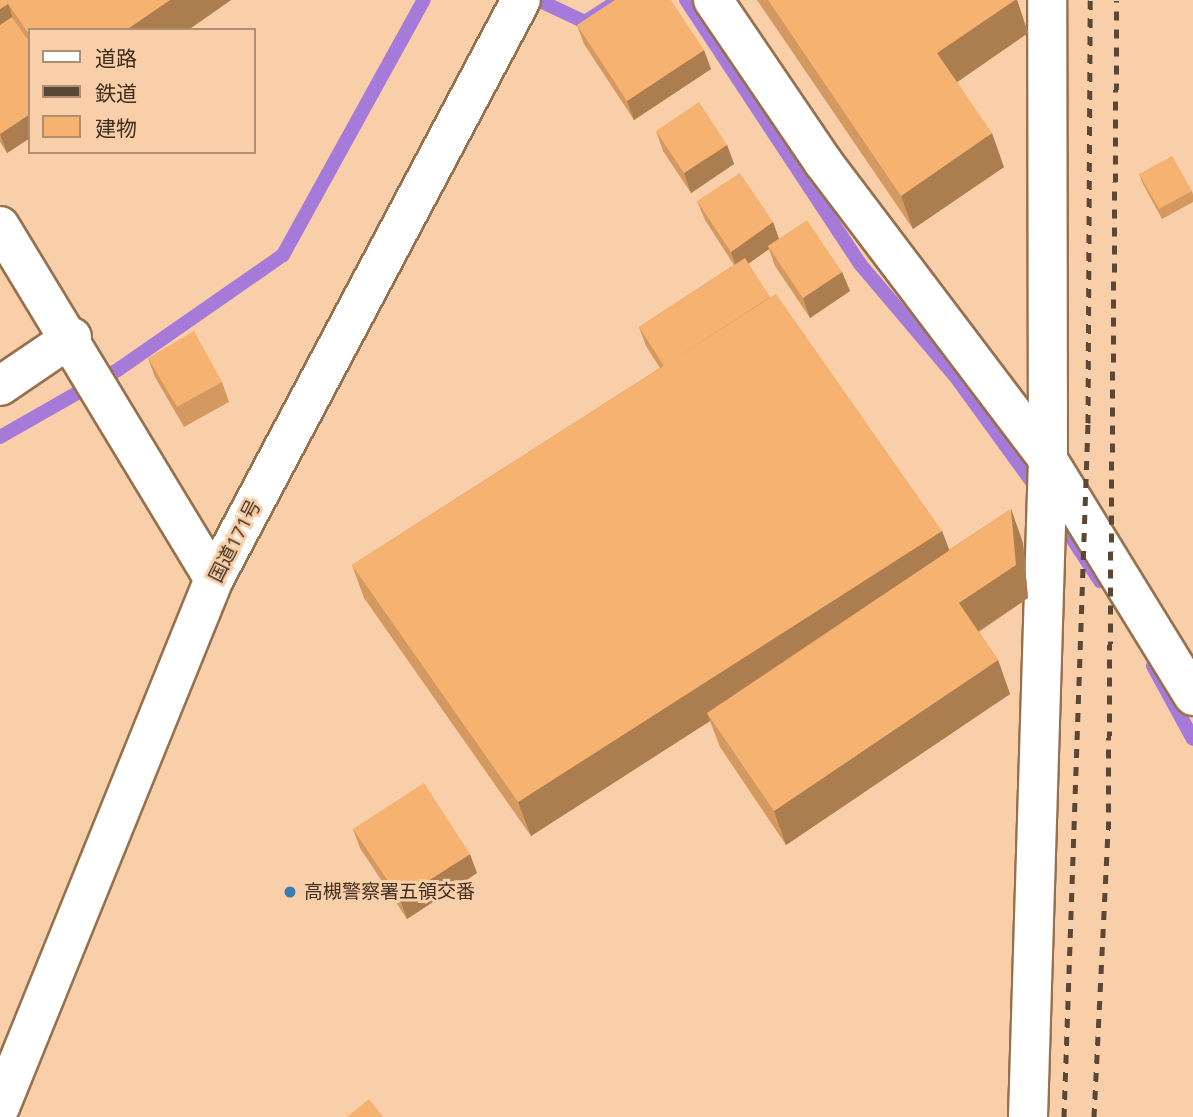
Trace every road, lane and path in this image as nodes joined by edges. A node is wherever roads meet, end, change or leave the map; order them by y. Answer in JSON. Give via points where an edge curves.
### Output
{"nodes":[{"id":1,"x":522,"y":0,"type":"edge"},
{"id":2,"x":713,"y":0,"type":"edge"},
{"id":3,"x":1047,"y":0,"type":"edge"},
{"id":4,"x":0,"y":226,"type":"edge"},
{"id":5,"x":77,"y":345,"type":"junction"},
{"id":6,"x":0,"y":386,"type":"edge"},
{"id":7,"x":1048,"y":460,"type":"junction"},
{"id":8,"x":214,"y":579,"type":"junction"},
{"id":9,"x":1193,"y":696,"type":"edge"},
{"id":10,"x":0,"y":1107,"type":"edge"},
{"id":11,"x":1028,"y":1117,"type":"edge"}],
"edges":[{"from":1,"to":8,"type":"main road","name":"国道171号"},
{"from":2,"to":7,"type":"main road","via":[[823,162]]},
{"from":3,"to":7,"type":"main road"},
{"from":4,"to":5,"type":"main road"},
{"from":5,"to":6,"type":"main road"},
{"from":5,"to":8,"type":"main road"},
{"from":7,"to":9,"type":"main road"},
{"from":7,"to":11,"type":"main road"},
{"from":8,"to":10,"type":"main road","name":"国道171号"}]}
